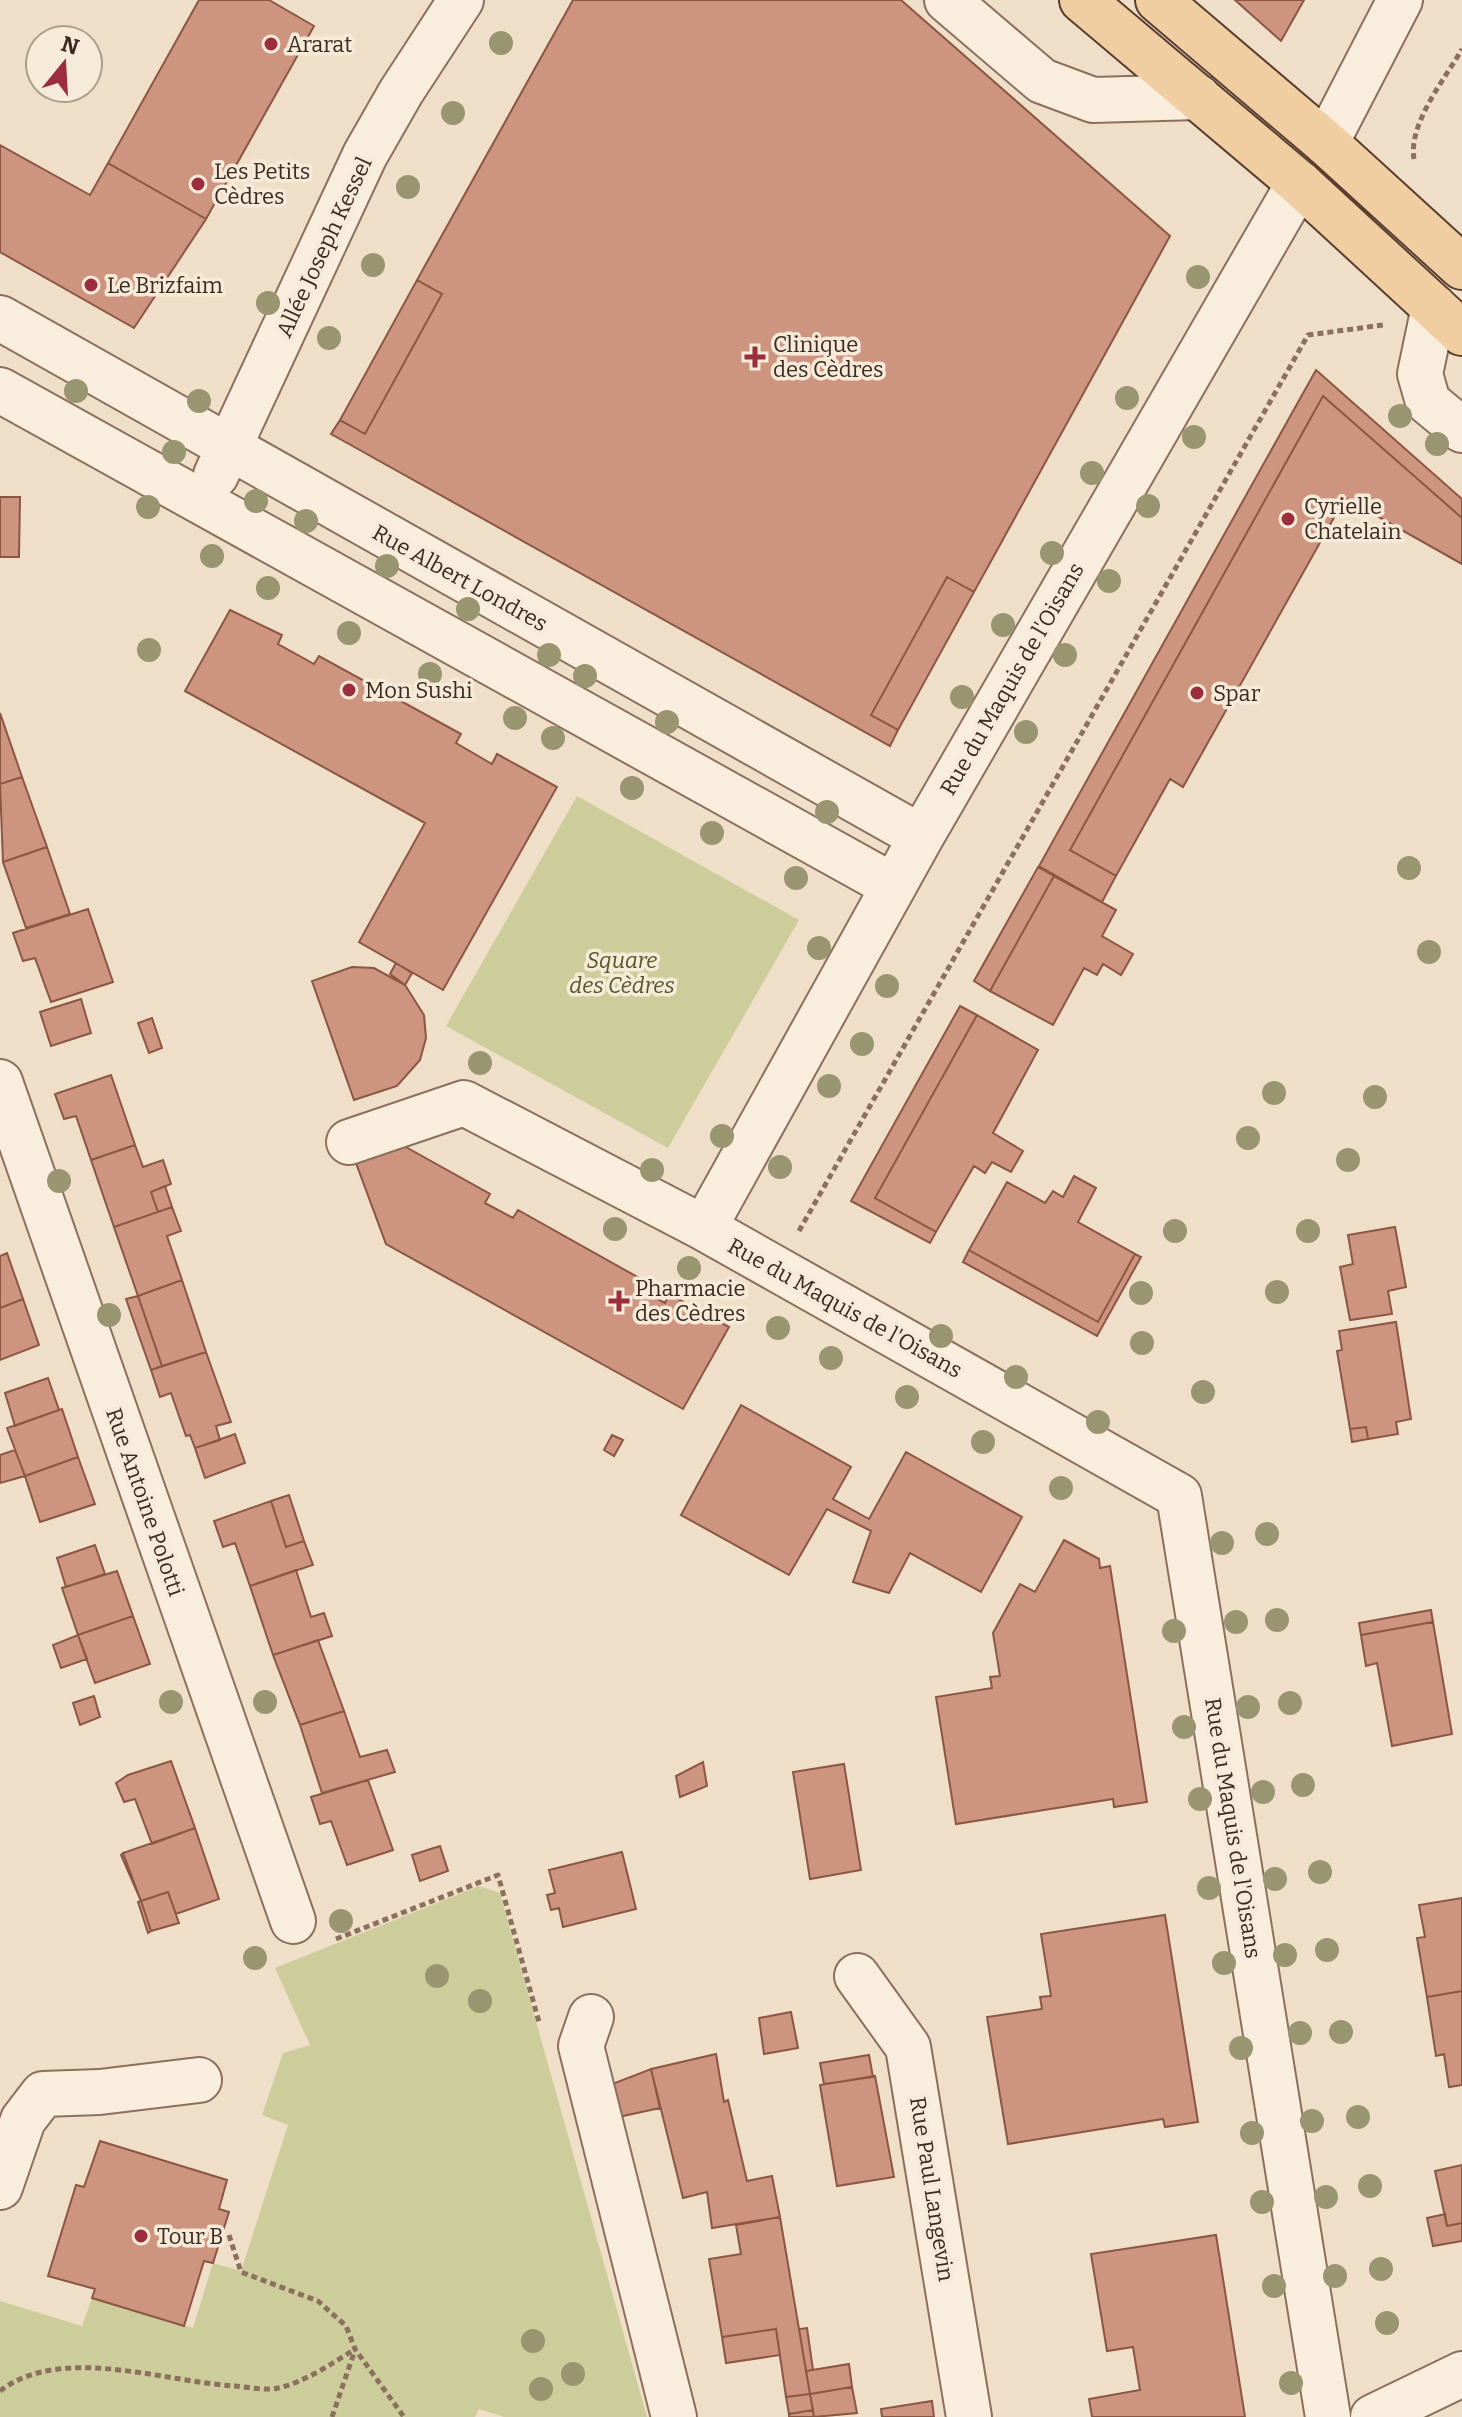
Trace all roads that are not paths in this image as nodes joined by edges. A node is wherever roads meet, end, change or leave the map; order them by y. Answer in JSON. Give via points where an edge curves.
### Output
{"nodes":[{"id":1,"x":461,"y":0,"type":"edge"},
{"id":2,"x":947,"y":0,"type":"edge"},
{"id":3,"x":1082,"y":0,"type":"edge"},
{"id":4,"x":1158,"y":0,"type":"edge"},
{"id":5,"x":1400,"y":0,"type":"edge"},
{"id":6,"x":1198,"y":97,"type":"junction"},
{"id":7,"x":1326,"y":143,"type":"junction"},
{"id":8,"x":1299,"y":183,"type":"junction"},
{"id":9,"x":1462,"y":267,"type":"edge"},
{"id":10,"x":0,"y":318,"type":"edge"},
{"id":11,"x":1448,"y":320,"type":"edge"},
{"id":12,"x":0,"y":390,"type":"edge"},
{"id":13,"x":1462,"y":430,"type":"edge"},
{"id":14,"x":231,"y":448,"type":"junction"},
{"id":15,"x":201,"y":501,"type":"junction"},
{"id":16,"x":921,"y":837,"type":"junction"},
{"id":17,"x":893,"y":886,"type":"junction"},
{"id":18,"x":0,"y":1082,"type":"edge"},
{"id":19,"x":349,"y":1142,"type":"dead end"},
{"id":20,"x":704,"y":1228,"type":"junction"},
{"id":21,"x":293,"y":1921,"type":"road end"},
{"id":22,"x":857,"y":1976,"type":"dead end"},
{"id":23,"x":591,"y":2017,"type":"dead end"},
{"id":24,"x":199,"y":2080,"type":"dead end"},
{"id":25,"x":0,"y":2187,"type":"edge"},
{"id":26,"x":1462,"y":2374,"type":"edge"},
{"id":27,"x":674,"y":2417,"type":"edge"},
{"id":28,"x":969,"y":2417,"type":"edge"},
{"id":29,"x":1328,"y":2417,"type":"edge"},
{"id":30,"x":1373,"y":2417,"type":"edge"}],
"edges":[{"from":1,"to":14,"type":"street","name":"Allée Joseph Kessel","via":[[365,155]]},
{"from":2,"to":6,"type":"street","via":[[1042,81],[1093,100]]},
{"from":3,"to":6,"type":"main road"},
{"from":4,"to":7,"type":"main road"},
{"from":5,"to":7,"type":"street"},
{"from":6,"to":8,"type":"main road"},
{"from":7,"to":8,"type":"main road"},
{"from":7,"to":9,"type":"main road"},
{"from":8,"to":11,"type":"main road"},
{"from":8,"to":16,"type":"street","name":"Rue du Maquis de l'Oisans"},
{"from":10,"to":14,"type":"street","name":"Rue Albert Londres"},
{"from":11,"to":13,"type":"street","via":[[1420,374],[1428,402]]},
{"from":12,"to":15,"type":"street"},
{"from":14,"to":15,"type":"street","name":"Allée Joseph Kessel"},
{"from":14,"to":16,"type":"street","name":"Rue Albert Londres"},
{"from":15,"to":17,"type":"street"},
{"from":16,"to":17,"type":"street","name":"Rue du Maquis de l'Oisans"},
{"from":17,"to":20,"type":"street","name":"Rue du Maquis de l'Oisans"},
{"from":18,"to":21,"type":"street","name":"Rue Antoine Polotti"},
{"from":19,"to":20,"type":"street","via":[[464,1103]]},
{"from":20,"to":29,"type":"street","name":"Rue du Maquis de l'Oisans","via":[[1179,1496]]},
{"from":22,"to":28,"type":"street","name":"Rue Paul Langevin","via":[[908,2047]]},
{"from":23,"to":27,"type":"street","via":[[581,2046]]},
{"from":24,"to":25,"type":"street","via":[[43,2094],[23,2120]]},
{"from":26,"to":30,"type":"street"}]}
